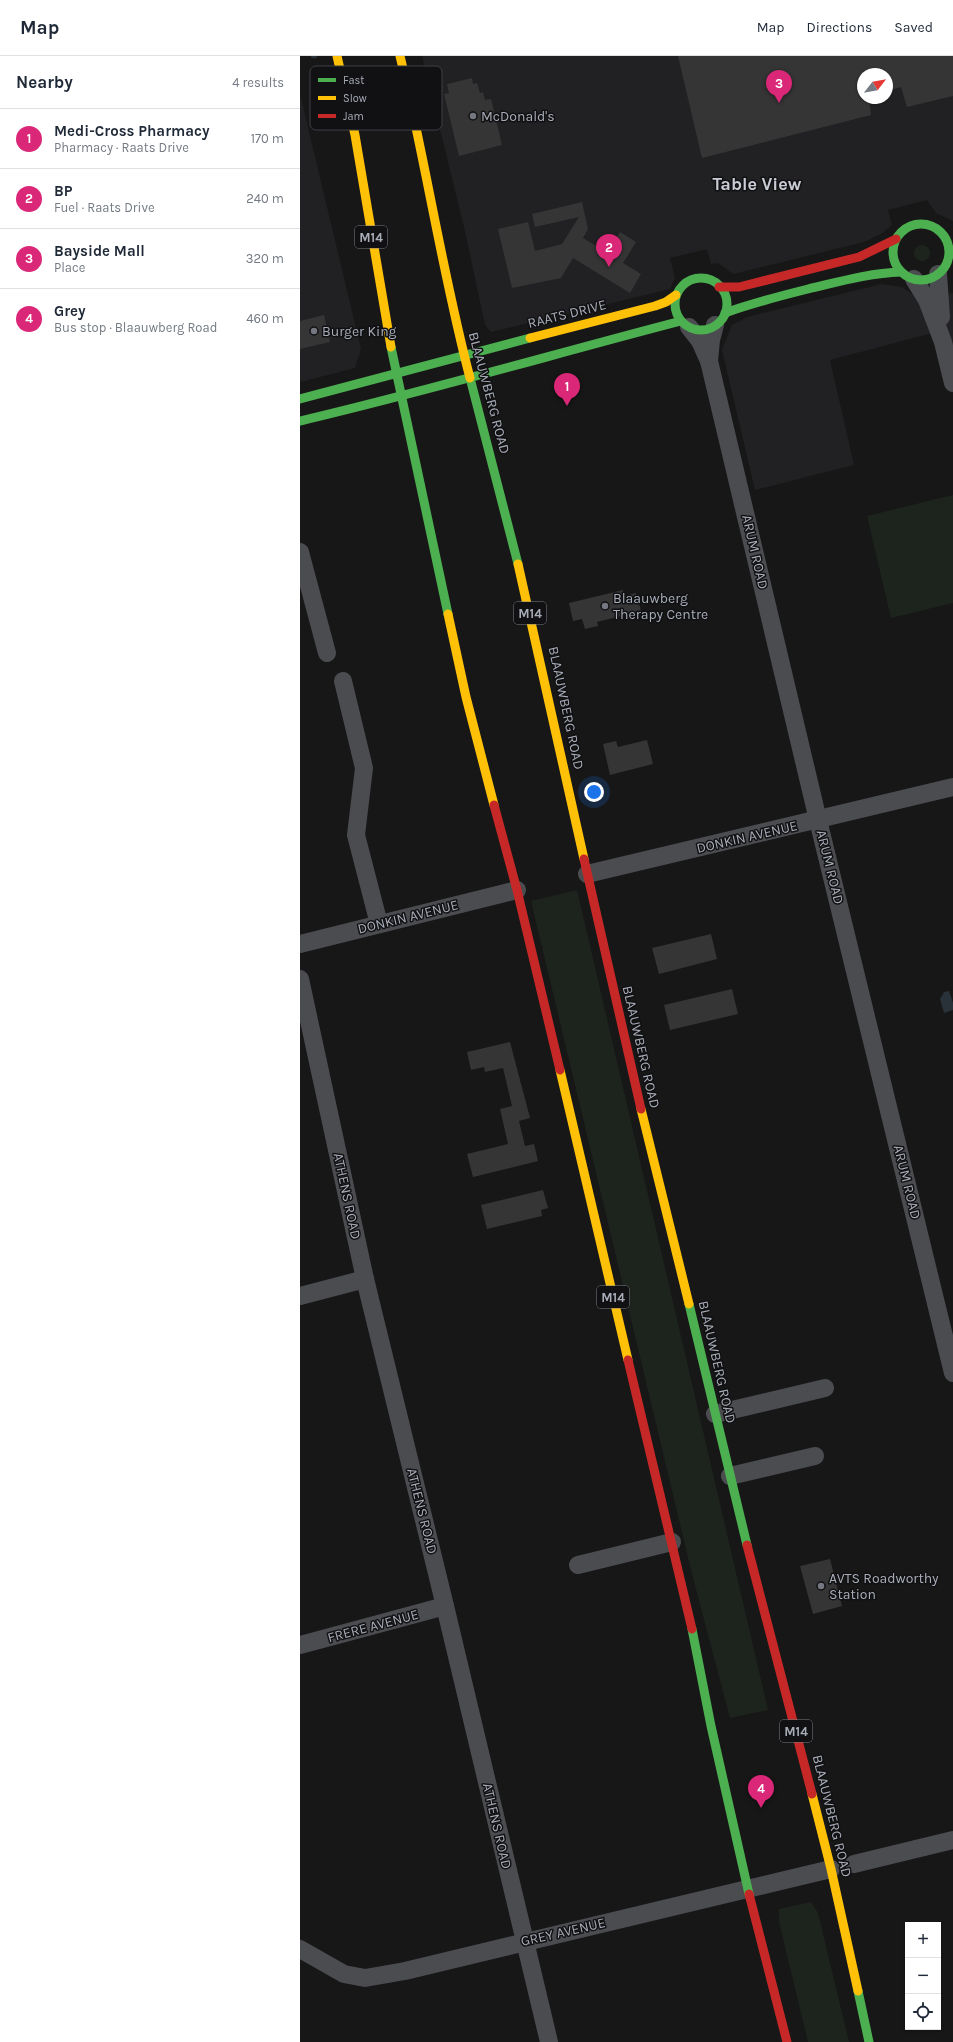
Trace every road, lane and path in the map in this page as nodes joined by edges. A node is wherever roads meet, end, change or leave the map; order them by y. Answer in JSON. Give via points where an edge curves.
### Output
{"nodes":[{"id":1,"x":337,"y":56,"type":"edge"},
{"id":2,"x":400,"y":56,"type":"edge"},
{"id":3,"x":339,"y":66,"type":"edge"},
{"id":4,"x":402,"y":66,"type":"edge"},
{"id":5,"x":354,"y":130,"type":"edge"},
{"id":6,"x":418,"y":130,"type":"edge"},
{"id":7,"x":942,"y":234,"type":"junction"},
{"id":8,"x":953,"y":234,"type":"edge"},
{"id":9,"x":896,"y":239,"type":"junction"},
{"id":10,"x":946,"y":265,"type":"edge"},
{"id":11,"x":907,"y":275,"type":"junction"},
{"id":12,"x":719,"y":286,"type":"junction"},
{"id":13,"x":676,"y":295,"type":"junction"},
{"id":14,"x":720,"y":319,"type":"junction"},
{"id":15,"x":685,"y":324,"type":"junction"},
{"id":16,"x":943,"y":342,"type":"junction"},
{"id":17,"x":463,"y":355,"type":"junction"},
{"id":18,"x":709,"y":361,"type":"junction"},
{"id":19,"x":397,"y":373,"type":"junction"},
{"id":20,"x":470,"y":377,"type":"junction"},
{"id":21,"x":953,"y":383,"type":"edge"},
{"id":22,"x":402,"y":397,"type":"junction"},
{"id":23,"x":300,"y":399,"type":"edge"},
{"id":24,"x":300,"y":421,"type":"edge"},
{"id":25,"x":300,"y":552,"type":"edge"},
{"id":26,"x":327,"y":653,"type":"dead end"},
{"id":27,"x":344,"y":681,"type":"dead end"},
{"id":28,"x":953,"y":787,"type":"edge"},
{"id":29,"x":818,"y":820,"type":"junction"},
{"id":30,"x":587,"y":874,"type":"junction"},
{"id":31,"x":517,"y":890,"type":"junction"},
{"id":32,"x":380,"y":924,"type":"junction"},
{"id":33,"x":300,"y":944,"type":"edge"},
{"id":34,"x":300,"y":979,"type":"edge"},
{"id":35,"x":365,"y":1279,"type":"junction"},
{"id":36,"x":300,"y":1296,"type":"edge"},
{"id":37,"x":953,"y":1373,"type":"edge"},
{"id":38,"x":825,"y":1388,"type":"dead end"},
{"id":39,"x":715,"y":1414,"type":"junction"},
{"id":40,"x":815,"y":1456,"type":"dead end"},
{"id":41,"x":730,"y":1476,"type":"junction"},
{"id":42,"x":672,"y":1542,"type":"junction"},
{"id":43,"x":578,"y":1565,"type":"dead end"},
{"id":44,"x":445,"y":1606,"type":"junction"},
{"id":45,"x":300,"y":1645,"type":"edge"},
{"id":46,"x":953,"y":1840,"type":"edge"},
{"id":47,"x":854,"y":1864,"type":"dead end"},
{"id":48,"x":831,"y":1869,"type":"junction"},
{"id":49,"x":748,"y":1889,"type":"junction"},
{"id":50,"x":525,"y":1941,"type":"junction"},
{"id":51,"x":300,"y":1949,"type":"edge"},
{"id":52,"x":549,"y":2042,"type":"edge"},
{"id":53,"x":787,"y":2042,"type":"edge"},
{"id":54,"x":869,"y":2042,"type":"edge"}],
"edges":[{"from":1,"to":3,"type":"main road","number":"M14"},
{"from":2,"to":4,"type":"main road","name":"BLAAUWBERG ROAD","number":"M14"},
{"from":5,"to":19,"type":"main road","number":"M14"},
{"from":6,"to":17,"type":"main road","name":"BLAAUWBERG ROAD","number":"M14"},
{"from":7,"to":8,"type":"main road"},
{"from":7,"to":9,"type":"main road","via":[[920,224],[905,230]]},
{"from":7,"to":10,"type":"main road","via":[[949,250]]},
{"from":9,"to":11,"type":"main road","via":[[894,260]]},
{"from":9,"to":12,"type":"main road","via":[[860,257],[751,284]]},
{"from":10,"to":11,"type":"main road","via":[[926,279]]},
{"from":10,"to":16,"type":"street"},
{"from":11,"to":14,"type":"main road","via":[[886,272],[865,276],[745,305]]},
{"from":11,"to":16,"type":"street","via":[[927,300]]},
{"from":12,"to":13,"type":"main road","via":[[711,280],[696,279],[683,285]]},
{"from":12,"to":14,"type":"main road","via":[[726,302]]},
{"from":13,"to":15,"type":"main road","via":[[675,306]]},
{"from":13,"to":17,"type":"main road","name":"RAATS DRIVE","via":[[655,306]]},
{"from":14,"to":15,"type":"main road","via":[[702,330]]},
{"from":14,"to":18,"type":"street","name":"ARUM ROAD","via":[[711,340]]},
{"from":15,"to":18,"type":"street","name":"ARUM ROAD","via":[[700,341]]},
{"from":15,"to":20,"type":"main road"},
{"from":16,"to":21,"type":"street"},
{"from":17,"to":19,"type":"main road","name":"RAATS DRIVE"},
{"from":17,"to":20,"type":"main road","name":"BLAAUWBERG ROAD","number":"M14"},
{"from":18,"to":29,"type":"street","name":"ARUM ROAD"},
{"from":19,"to":22,"type":"main road","number":"M14"},
{"from":19,"to":23,"type":"main road","name":"RAATS DRIVE"},
{"from":20,"to":22,"type":"main road"},
{"from":20,"to":30,"type":"main road","name":"BLAAUWBERG ROAD","number":"M14","via":[[540,655]]},
{"from":22,"to":24,"type":"main road"},
{"from":22,"to":31,"type":"main road","number":"M14","via":[[466,697]]},
{"from":25,"to":26,"type":"street"},
{"from":27,"to":32,"type":"street","via":[[364,768],[356,835]]},
{"from":28,"to":29,"type":"street","name":"DONKIN AVENUE"},
{"from":29,"to":30,"type":"street","name":"DONKIN AVENUE"},
{"from":29,"to":37,"type":"street","name":"ARUM ROAD"},
{"from":30,"to":39,"type":"main road","name":"BLAAUWBERG ROAD","number":"M14"},
{"from":31,"to":32,"type":"street","name":"DONKIN AVENUE"},
{"from":31,"to":42,"type":"main road","number":"M14"},
{"from":32,"to":33,"type":"street","name":"DONKIN AVENUE"},
{"from":34,"to":35,"type":"street","name":"ATHENS ROAD"},
{"from":35,"to":36,"type":"street"},
{"from":35,"to":44,"type":"street","name":"ATHENS ROAD"},
{"from":38,"to":39,"type":"street"},
{"from":39,"to":41,"type":"main road","name":"BLAAUWBERG ROAD","number":"M14"},
{"from":40,"to":41,"type":"street"},
{"from":41,"to":48,"type":"main road","name":"BLAAUWBERG ROAD","number":"M14"},
{"from":42,"to":43,"type":"street"},
{"from":42,"to":49,"type":"main road","number":"M14"},
{"from":44,"to":45,"type":"street","name":"FRERE AVENUE"},
{"from":44,"to":50,"type":"street","name":"ATHENS ROAD"},
{"from":46,"to":47,"type":"street"},
{"from":48,"to":49,"type":"street","name":"GREY AVENUE"},
{"from":48,"to":54,"type":"main road","name":"BLAAUWBERG ROAD","number":"M14"},
{"from":49,"to":50,"type":"street","name":"GREY AVENUE"},
{"from":49,"to":53,"type":"main road","number":"M14"},
{"from":50,"to":51,"type":"street","name":"GREY AVENUE","via":[[405,1971],[365,1978],[344,1974]]},
{"from":50,"to":52,"type":"street","name":"ATHENS ROAD"}]}
